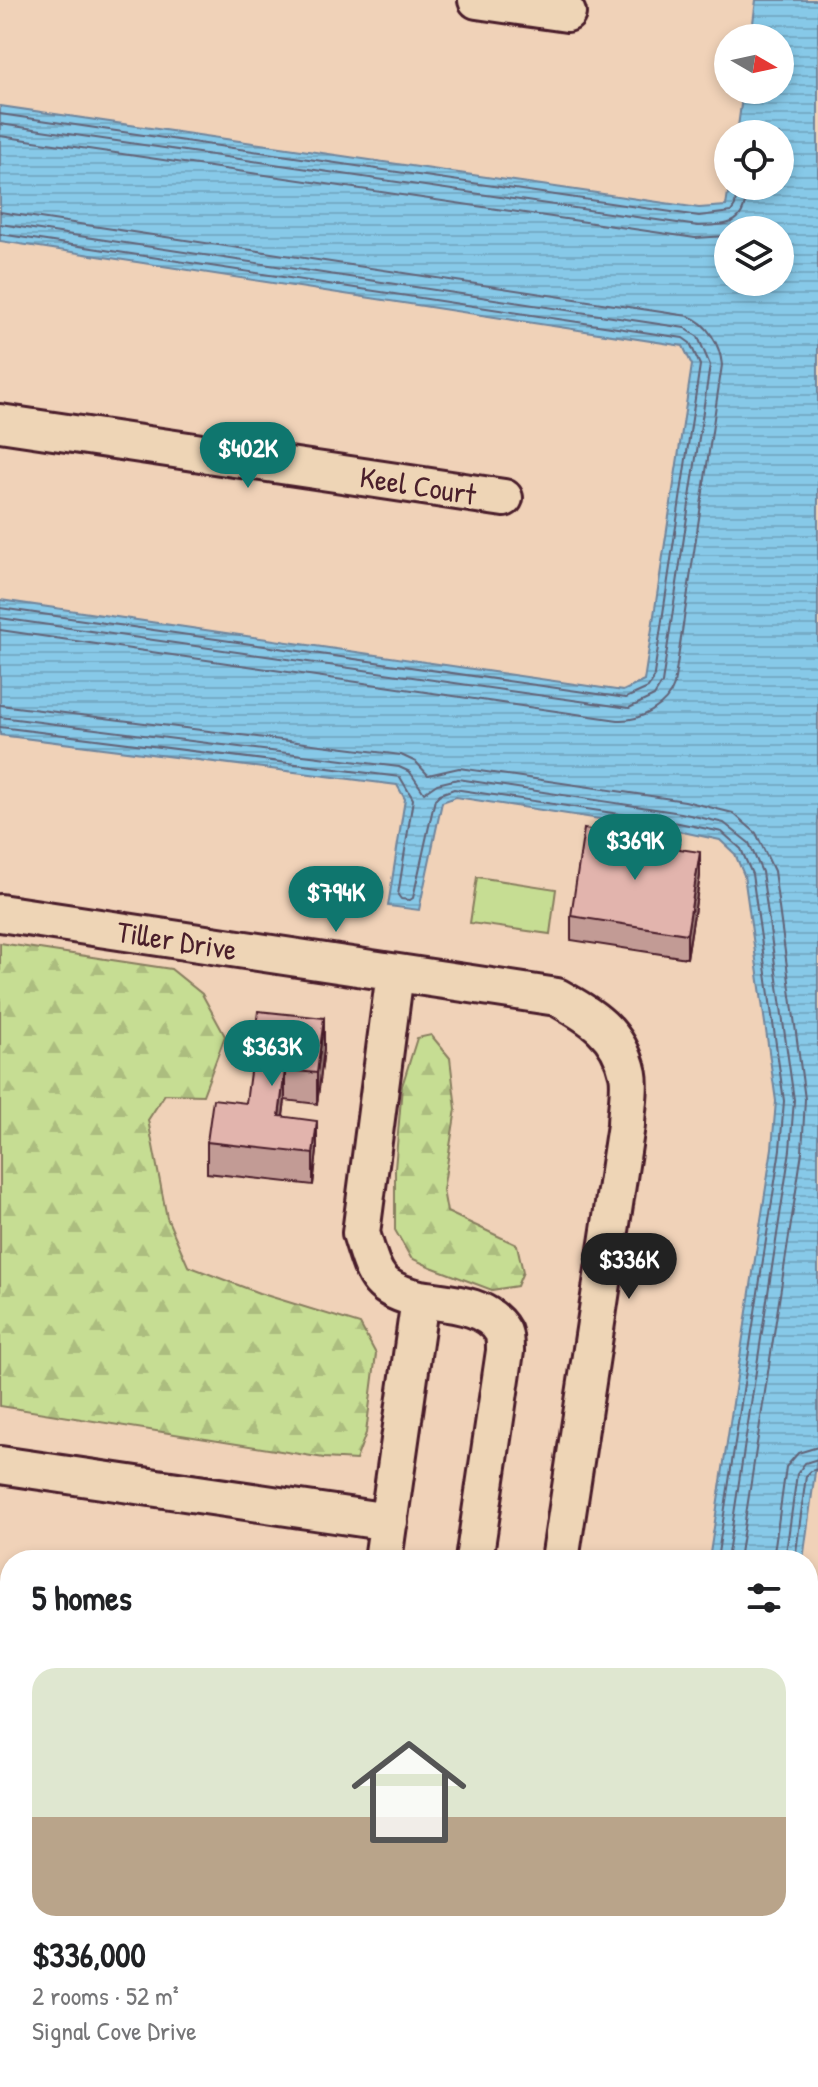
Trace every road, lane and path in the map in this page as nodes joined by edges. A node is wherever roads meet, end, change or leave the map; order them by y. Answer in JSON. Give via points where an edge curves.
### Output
{"nodes":[{"id":1,"x":477,"y":0,"type":"edge"},
{"id":2,"x":567,"y":13,"type":"dead end"},
{"id":3,"x":0,"y":423,"type":"edge"},
{"id":4,"x":504,"y":498,"type":"dead end"},
{"id":5,"x":0,"y":913,"type":"edge"},
{"id":6,"x":395,"y":973,"type":"junction"},
{"id":7,"x":420,"y":1299,"type":"junction"},
{"id":8,"x":0,"y":1465,"type":"edge"},
{"id":9,"x":389,"y":1522,"type":"junction"},
{"id":10,"x":385,"y":1550,"type":"edge"},
{"id":11,"x":475,"y":1550,"type":"edge"},
{"id":12,"x":562,"y":1550,"type":"edge"}],
"edges":[{"from":1,"to":2,"type":"street"},
{"from":3,"to":4,"type":"street","name":"Keel Court"},
{"from":5,"to":6,"type":"street","name":"Tiller Drive"},
{"from":6,"to":7,"type":"street","via":[[361,1233],[382,1283],[396,1294]]},
{"from":6,"to":12,"type":"street","name":"Tiller Drive","via":[[557,997],[599,1021],[628,1075],[626,1125]]},
{"from":7,"to":9,"type":"street"},
{"from":7,"to":11,"type":"street","via":[[467,1306],[488,1316],[504,1333]]},
{"from":8,"to":9,"type":"street"},
{"from":9,"to":10,"type":"street"}]}
